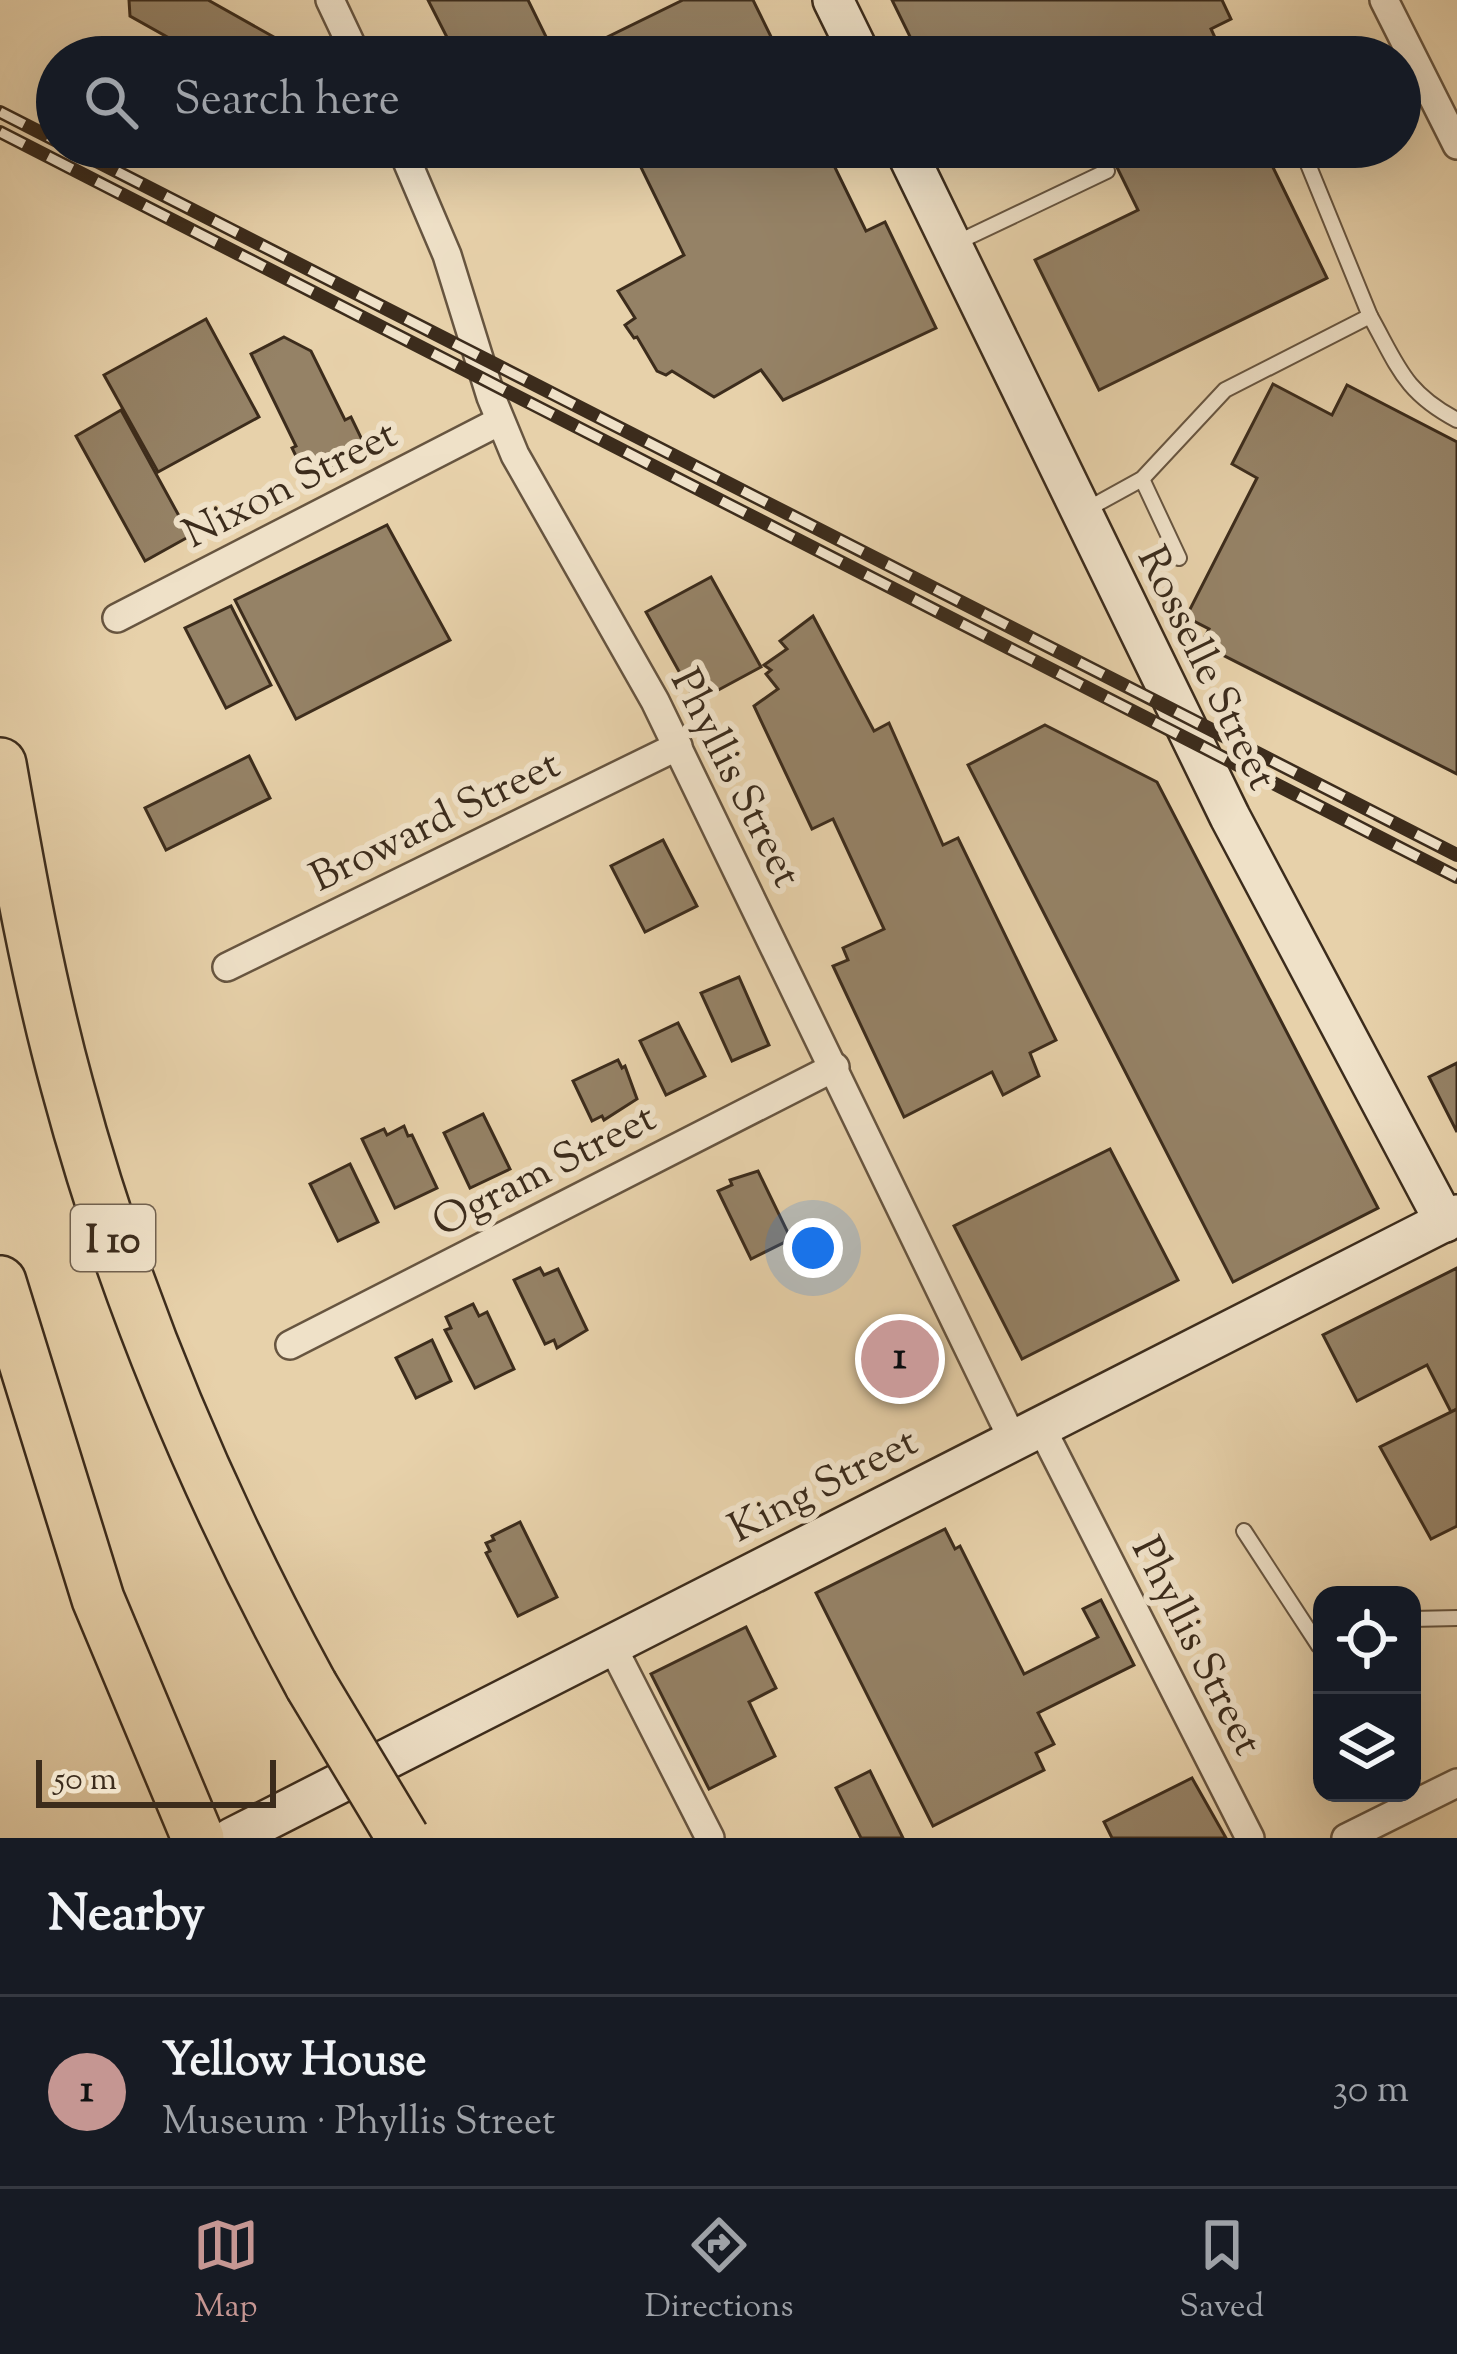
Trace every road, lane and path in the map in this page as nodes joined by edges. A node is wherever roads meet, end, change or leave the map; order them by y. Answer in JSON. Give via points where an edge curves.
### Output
{"nodes":[{"id":1,"x":330,"y":0,"type":"edge"},
{"id":2,"x":833,"y":0,"type":"edge"},
{"id":3,"x":1384,"y":0,"type":"edge"},
{"id":4,"x":347,"y":36,"type":"edge"},
{"id":5,"x":851,"y":36,"type":"edge"},
{"id":6,"x":1396,"y":36,"type":"edge"},
{"id":7,"x":1421,"y":90,"type":"edge"},
{"id":8,"x":1457,"y":145,"type":"edge"},
{"id":9,"x":410,"y":168,"type":"edge"},
{"id":10,"x":914,"y":168,"type":"edge"},
{"id":11,"x":1310,"y":168,"type":"edge"},
{"id":12,"x":1107,"y":171,"type":"dead end"},
{"id":13,"x":951,"y":245,"type":"junction"},
{"id":14,"x":1370,"y":316,"type":"junction"},
{"id":15,"x":1457,"y":420,"type":"edge"},
{"id":16,"x":500,"y":421,"type":"junction"},
{"id":17,"x":1142,"y":479,"type":"junction"},
{"id":18,"x":1079,"y":513,"type":"junction"},
{"id":19,"x":1179,"y":558,"type":"dead end"},
{"id":20,"x":117,"y":618,"type":"dead end"},
{"id":21,"x":678,"y":746,"type":"junction"},
{"id":22,"x":0,"y":764,"type":"edge"},
{"id":23,"x":227,"y":967,"type":"dead end"},
{"id":24,"x":835,"y":1067,"type":"junction"},
{"id":25,"x":1451,"y":1219,"type":"edge"},
{"id":26,"x":0,"y":1282,"type":"edge"},
{"id":27,"x":290,"y":1345,"type":"dead end"},
{"id":28,"x":1027,"y":1434,"type":"junction"},
{"id":29,"x":1244,"y":1531,"type":"dead end"},
{"id":30,"x":1457,"y":1618,"type":"edge"},
{"id":31,"x":1421,"y":1619,"type":"edge"},
{"id":32,"x":1313,"y":1636,"type":"edge"},
{"id":33,"x":611,"y":1644,"type":"junction"},
{"id":34,"x":1457,"y":1783,"type":"edge"},
{"id":35,"x":1421,"y":1795,"type":"edge"},
{"id":36,"x":1398,"y":1802,"type":"edge"},
{"id":37,"x":198,"y":1838,"type":"edge"},
{"id":38,"x":232,"y":1838,"type":"edge"},
{"id":39,"x":403,"y":1838,"type":"edge"},
{"id":40,"x":710,"y":1838,"type":"edge"},
{"id":41,"x":1250,"y":1838,"type":"edge"},
{"id":42,"x":1346,"y":1838,"type":"edge"}],
"edges":[{"from":1,"to":4,"type":"street"},
{"from":2,"to":5,"type":"main road"},
{"from":3,"to":6,"type":"street"},
{"from":7,"to":8,"type":"street"},
{"from":9,"to":16,"type":"street","name":"Phyllis Street"},
{"from":10,"to":13,"type":"main road","name":"Rosselle Street"},
{"from":11,"to":14,"type":"lane"},
{"from":12,"to":13,"type":"lane"},
{"from":13,"to":18,"type":"main road","name":"Rosselle Street"},
{"from":14,"to":15,"type":"lane","via":[[1409,387]]},
{"from":14,"to":17,"type":"lane","via":[[1225,390]]},
{"from":16,"to":20,"type":"street","name":"Nixon Street"},
{"from":16,"to":21,"type":"street","name":"Phyllis Street"},
{"from":17,"to":18,"type":"lane"},
{"from":17,"to":19,"type":"lane"},
{"from":18,"to":25,"type":"main road","name":"Rosselle Street","via":[[1230,817]]},
{"from":21,"to":23,"type":"street","name":"Broward Street"},
{"from":21,"to":24,"type":"street","name":"Phyllis Street"},
{"from":22,"to":39,"type":"highway","number":"I 10","bridge":true,"via":[[40,976],[100,1198],[179,1414],[311,1684]]},
{"from":24,"to":27,"type":"street","name":"Ogram Street"},
{"from":24,"to":28,"type":"street","name":"Phyllis Street"},
{"from":25,"to":28,"type":"main road","name":"King Street"},
{"from":26,"to":37,"type":"highway","via":[[78,1542]]},
{"from":28,"to":33,"type":"main road","name":"King Street"},
{"from":28,"to":41,"type":"street","name":"Phyllis Street"},
{"from":29,"to":32,"type":"lane"},
{"from":30,"to":31,"type":"lane"},
{"from":33,"to":38,"type":"main road","name":"King Street"},
{"from":33,"to":40,"type":"street"},
{"from":34,"to":35,"type":"street"},
{"from":36,"to":42,"type":"street"}]}
